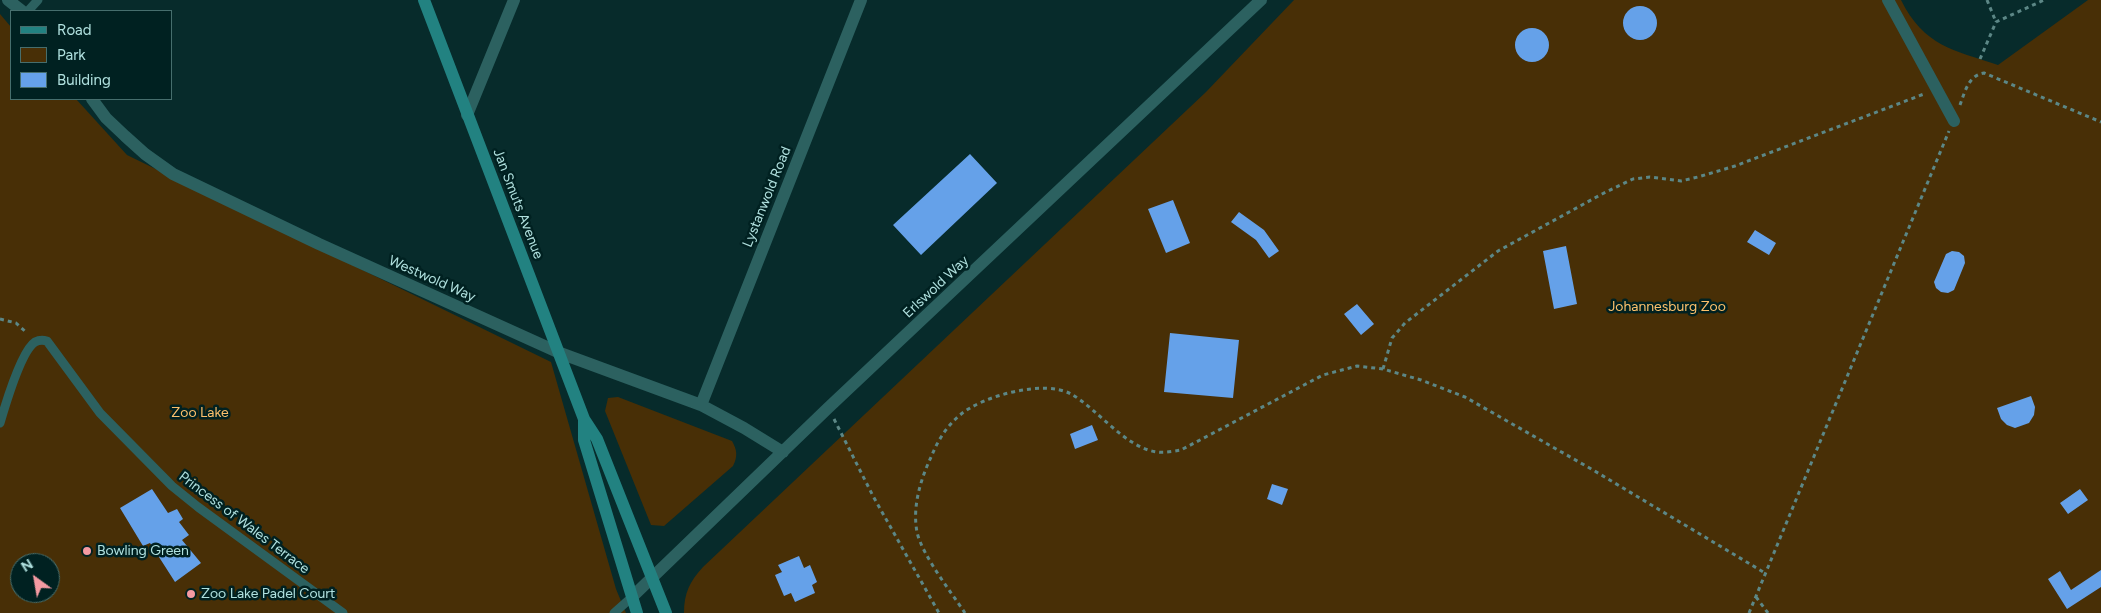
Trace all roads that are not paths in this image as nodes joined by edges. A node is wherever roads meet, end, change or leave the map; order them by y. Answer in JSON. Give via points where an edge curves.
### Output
{"nodes":[{"id":1,"x":8,"y":0,"type":"edge"},
{"id":2,"x":38,"y":0,"type":"edge"},
{"id":3,"x":424,"y":0,"type":"edge"},
{"id":4,"x":514,"y":0,"type":"edge"},
{"id":5,"x":861,"y":0,"type":"edge"},
{"id":6,"x":1261,"y":0,"type":"edge"},
{"id":7,"x":1888,"y":0,"type":"edge"},
{"id":8,"x":21,"y":10,"type":"edge"},
{"id":9,"x":29,"y":10,"type":"edge"},
{"id":10,"x":93,"y":100,"type":"edge"},
{"id":11,"x":467,"y":115,"type":"junction"},
{"id":12,"x":1954,"y":121,"type":"road end"},
{"id":13,"x":560,"y":353,"type":"junction"},
{"id":14,"x":701,"y":405,"type":"junction"},
{"id":15,"x":584,"y":419,"type":"junction"},
{"id":16,"x":0,"y":422,"type":"edge"},
{"id":17,"x":782,"y":452,"type":"junction"},
{"id":18,"x":652,"y":577,"type":"junction"},
{"id":19,"x":632,"y":597,"type":"junction"},
{"id":20,"x":343,"y":613,"type":"edge"},
{"id":21,"x":614,"y":613,"type":"edge"},
{"id":22,"x":637,"y":613,"type":"edge"},
{"id":23,"x":666,"y":613,"type":"edge"}],
"edges":[{"from":1,"to":8,"type":"street"},
{"from":2,"to":9,"type":"lane"},
{"from":3,"to":11,"type":"main road","name":"Jan Smuts Avenue"},
{"from":4,"to":11,"type":"street"},
{"from":5,"to":14,"type":"street","name":"Lystanwold Road"},
{"from":6,"to":17,"type":"street","name":"Erlswold Way"},
{"from":7,"to":12,"type":"street"},
{"from":10,"to":13,"type":"street","name":"Westwold Way","via":[[106,118],[166,170],[319,244]]},
{"from":11,"to":13,"type":"main road","name":"Jan Smuts Avenue"},
{"from":13,"to":14,"type":"street","name":"Westwold Way"},
{"from":13,"to":15,"type":"main road","name":"Jan Smuts Avenue"},
{"from":14,"to":17,"type":"street","name":"Westwold Way"},
{"from":15,"to":18,"type":"main road","name":"Jan Smuts Avenue","via":[[597,439]]},
{"from":15,"to":19,"type":"main road","name":"Jan Smuts Avenue","via":[[584,440]]},
{"from":16,"to":20,"type":"lane","name":"Princess of Wales Terrace","via":[[29,348],[41,340],[47,341],[100,413],[172,486]]},
{"from":17,"to":18,"type":"street","name":"Erlswold Way"},
{"from":18,"to":19,"type":"street","name":"Erlswold Way"},
{"from":18,"to":23,"type":"main road","name":"Jan Smuts Avenue"},
{"from":19,"to":21,"type":"lane"},
{"from":19,"to":22,"type":"main road","name":"Jan Smuts Avenue"}]}
